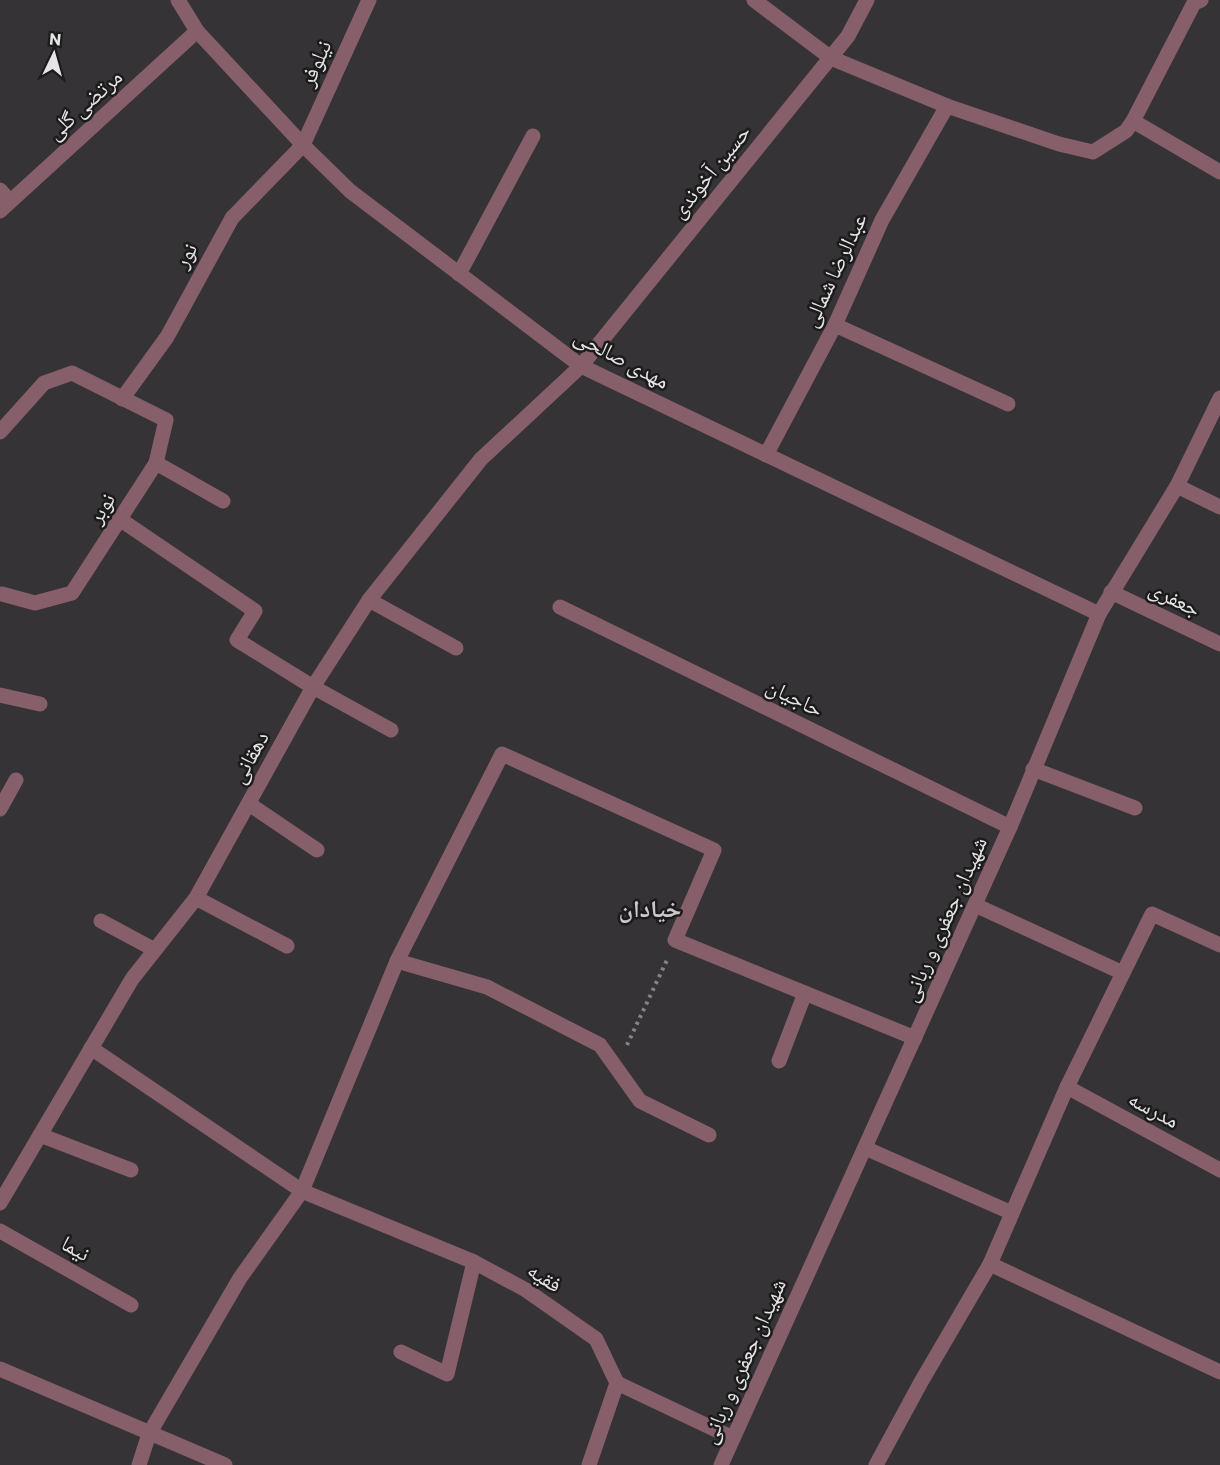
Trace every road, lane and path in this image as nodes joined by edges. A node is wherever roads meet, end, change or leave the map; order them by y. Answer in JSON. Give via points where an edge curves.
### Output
{"nodes":[{"id":1,"x":178,"y":0,"type":"edge"},
{"id":2,"x":369,"y":0,"type":"edge"},
{"id":3,"x":754,"y":0,"type":"edge"},
{"id":4,"x":867,"y":0,"type":"edge"},
{"id":5,"x":1191,"y":1,"type":"edge"},
{"id":6,"x":197,"y":31,"type":"junction"},
{"id":7,"x":831,"y":58,"type":"junction"},
{"id":8,"x":947,"y":106,"type":"junction"},
{"id":9,"x":1133,"y":121,"type":"junction"},
{"id":10,"x":533,"y":136,"type":"dead end"},
{"id":11,"x":303,"y":145,"type":"junction"},
{"id":12,"x":1220,"y":172,"type":"edge"},
{"id":13,"x":3,"y":201,"type":"edge"},
{"id":14,"x":459,"y":274,"type":"junction"},
{"id":15,"x":835,"y":325,"type":"junction"},
{"id":16,"x":580,"y":366,"type":"junction"},
{"id":17,"x":1220,"y":398,"type":"edge"},
{"id":18,"x":122,"y":399,"type":"junction"},
{"id":19,"x":1008,"y":404,"type":"dead end"},
{"id":20,"x":0,"y":432,"type":"edge"},
{"id":21,"x":766,"y":455,"type":"junction"},
{"id":22,"x":156,"y":463,"type":"junction"},
{"id":23,"x":1177,"y":486,"type":"junction"},
{"id":24,"x":223,"y":501,"type":"dead end"},
{"id":25,"x":1220,"y":507,"type":"edge"},
{"id":26,"x":121,"y":520,"type":"junction"},
{"id":27,"x":1111,"y":591,"type":"junction"},
{"id":28,"x":1,"y":595,"type":"edge"},
{"id":29,"x":369,"y":600,"type":"junction"},
{"id":30,"x":560,"y":607,"type":"dead end"},
{"id":31,"x":1099,"y":614,"type":"junction"},
{"id":32,"x":1220,"y":644,"type":"edge"},
{"id":33,"x":456,"y":648,"type":"dead end"},
{"id":34,"x":313,"y":687,"type":"junction"},
{"id":35,"x":0,"y":695,"type":"edge"},
{"id":36,"x":40,"y":704,"type":"dead end"},
{"id":37,"x":391,"y":730,"type":"dead end"},
{"id":38,"x":1033,"y":769,"type":"junction"},
{"id":39,"x":16,"y":780,"type":"dead end"},
{"id":40,"x":249,"y":804,"type":"junction"},
{"id":41,"x":1135,"y":808,"type":"dead end"},
{"id":42,"x":0,"y":810,"type":"edge"},
{"id":43,"x":1010,"y":827,"type":"junction"},
{"id":44,"x":317,"y":850,"type":"dead end"},
{"id":45,"x":196,"y":898,"type":"junction"},
{"id":46,"x":975,"y":905,"type":"junction"},
{"id":47,"x":101,"y":921,"type":"dead end"},
{"id":48,"x":675,"y":940,"type":"junction"},
{"id":49,"x":1220,"y":945,"type":"edge"},
{"id":50,"x":287,"y":946,"type":"dead end"},
{"id":51,"x":155,"y":950,"type":"junction"},
{"id":52,"x":397,"y":961,"type":"junction"},
{"id":53,"x":1123,"y":973,"type":"junction"},
{"id":54,"x":805,"y":993,"type":"junction"},
{"id":55,"x":915,"y":1038,"type":"junction"},
{"id":56,"x":91,"y":1048,"type":"junction"},
{"id":57,"x":779,"y":1061,"type":"dead end"},
{"id":58,"x":616,"y":1068,"type":"junction"},
{"id":59,"x":1067,"y":1087,"type":"junction"},
{"id":60,"x":39,"y":1135,"type":"junction"},
{"id":61,"x":709,"y":1135,"type":"dead end"},
{"id":62,"x":865,"y":1148,"type":"junction"},
{"id":63,"x":131,"y":1170,"type":"dead end"},
{"id":64,"x":1220,"y":1170,"type":"edge"},
{"id":65,"x":302,"y":1191,"type":"junction"},
{"id":66,"x":0,"y":1203,"type":"edge"},
{"id":67,"x":1012,"y":1213,"type":"junction"},
{"id":68,"x":0,"y":1231,"type":"edge"},
{"id":69,"x":474,"y":1262,"type":"junction"},
{"id":70,"x":990,"y":1264,"type":"junction"},
{"id":71,"x":130,"y":1305,"type":"dead end"},
{"id":72,"x":401,"y":1352,"type":"dead end"},
{"id":73,"x":0,"y":1369,"type":"edge"},
{"id":74,"x":1220,"y":1372,"type":"edge"},
{"id":75,"x":617,"y":1383,"type":"junction"},
{"id":76,"x":149,"y":1434,"type":"junction"},
{"id":77,"x":733,"y":1438,"type":"junction"},
{"id":78,"x":139,"y":1465,"type":"edge"},
{"id":79,"x":225,"y":1465,"type":"edge"},
{"id":80,"x":589,"y":1465,"type":"edge"},
{"id":81,"x":721,"y":1465,"type":"edge"},
{"id":82,"x":876,"y":1465,"type":"edge"}],
"edges":[{"from":1,"to":6,"type":"street","name":"مهدی صالحی"},
{"from":2,"to":11,"type":"street","name":"نیلوفر"},
{"from":3,"to":7,"type":"street"},
{"from":4,"to":7,"type":"street","name":"حسین آخوندی"},
{"from":5,"to":9,"type":"street"},
{"from":6,"to":11,"type":"street","name":"مهدی صالحی"},
{"from":6,"to":13,"type":"street","name":"مرتضی گلی"},
{"from":7,"to":8,"type":"street"},
{"from":7,"to":16,"type":"street","name":"حسین آخوندی"},
{"from":8,"to":9,"type":"street","via":[[1093,152],[1126,131]]},
{"from":8,"to":15,"type":"street","name":"عبدالرضا شمالی","via":[[882,220]]},
{"from":9,"to":12,"type":"street"},
{"from":10,"to":14,"type":"street"},
{"from":11,"to":14,"type":"street","name":"مهدی صالحی","via":[[350,191]]},
{"from":11,"to":18,"type":"street","name":"نور","via":[[232,218],[167,337]]},
{"from":14,"to":16,"type":"street","name":"مهدی صالحی"},
{"from":15,"to":19,"type":"street"},
{"from":15,"to":21,"type":"street","name":"عبدالرضا شمالی"},
{"from":16,"to":21,"type":"street","name":"مهدی صالحی"},
{"from":16,"to":29,"type":"street","name":"دهقانی","via":[[481,459]]},
{"from":17,"to":23,"type":"street","name":"شهیدان جعفری و ربانی"},
{"from":18,"to":20,"type":"street","via":[[72,373],[44,383]]},
{"from":18,"to":22,"type":"street","name":"نوبر","via":[[166,420]]},
{"from":21,"to":31,"type":"street","name":"مهدی صالحی"},
{"from":22,"to":24,"type":"street"},
{"from":22,"to":26,"type":"street","name":"نوبر"},
{"from":23,"to":25,"type":"street"},
{"from":23,"to":27,"type":"street","name":"شهیدان جعفری و ربانی"},
{"from":26,"to":28,"type":"street","name":"نوبر","via":[[72,593],[35,603]]},
{"from":26,"to":34,"type":"street","via":[[255,611],[237,640]]},
{"from":27,"to":31,"type":"street","name":"شهیدان جعفری و ربانی"},
{"from":27,"to":32,"type":"street","name":"جعفری"},
{"from":29,"to":33,"type":"street"},
{"from":29,"to":34,"type":"street","name":"دهقانی"},
{"from":30,"to":43,"type":"street","name":"حاجیان"},
{"from":31,"to":38,"type":"street","name":"شهیدان جعفری و ربانی"},
{"from":34,"to":37,"type":"street"},
{"from":34,"to":40,"type":"street","name":"دهقانی"},
{"from":35,"to":36,"type":"street"},
{"from":38,"to":41,"type":"street"},
{"from":38,"to":43,"type":"street","name":"شهیدان جعفری و ربانی"},
{"from":39,"to":42,"type":"street"},
{"from":40,"to":44,"type":"street"},
{"from":40,"to":45,"type":"street","name":"دهقانی"},
{"from":43,"to":46,"type":"street","name":"شهیدان جعفری و ربانی"},
{"from":45,"to":50,"type":"street"},
{"from":45,"to":51,"type":"street","name":"دهقانی"},
{"from":46,"to":53,"type":"street"},
{"from":46,"to":55,"type":"street","name":"شهیدان جعفری و ربانی"},
{"from":47,"to":51,"type":"street"},
{"from":48,"to":52,"type":"street","via":[[714,850],[502,754]]},
{"from":48,"to":54,"type":"street"},
{"from":48,"to":58,"type":"path"},
{"from":49,"to":53,"type":"street","via":[[1152,914]]},
{"from":51,"to":56,"type":"street","name":"دهقانی","via":[[132,979]]},
{"from":52,"to":58,"type":"street","via":[[487,987],[600,1045]]},
{"from":52,"to":65,"type":"street"},
{"from":53,"to":59,"type":"street"},
{"from":54,"to":55,"type":"street"},
{"from":54,"to":57,"type":"street"},
{"from":55,"to":62,"type":"street","name":"شهیدان جعفری و ربانی"},
{"from":56,"to":60,"type":"street","name":"دهقانی"},
{"from":56,"to":65,"type":"street","name":"فقیه"},
{"from":58,"to":61,"type":"street","via":[[640,1101]]},
{"from":59,"to":64,"type":"street","name":"مدرسه"},
{"from":59,"to":67,"type":"street"},
{"from":60,"to":63,"type":"street"},
{"from":60,"to":66,"type":"street","name":"دهقانی"},
{"from":62,"to":67,"type":"street"},
{"from":62,"to":77,"type":"street","name":"شهیدان جعفری و ربانی"},
{"from":65,"to":69,"type":"street","name":"فقیه"},
{"from":65,"to":76,"type":"street","via":[[240,1278]]},
{"from":67,"to":70,"type":"street"},
{"from":68,"to":71,"type":"street","name":"نیما"},
{"from":69,"to":72,"type":"street","via":[[447,1374]]},
{"from":69,"to":75,"type":"street","name":"فقیه","via":[[526,1290],[596,1339]]},
{"from":70,"to":74,"type":"street"},
{"from":70,"to":82,"type":"street"},
{"from":73,"to":76,"type":"street"},
{"from":75,"to":77,"type":"street"},
{"from":75,"to":80,"type":"street"},
{"from":76,"to":78,"type":"street"},
{"from":76,"to":79,"type":"street"},
{"from":77,"to":81,"type":"street","name":"شهیدان جعفری و ربانی"}]}
